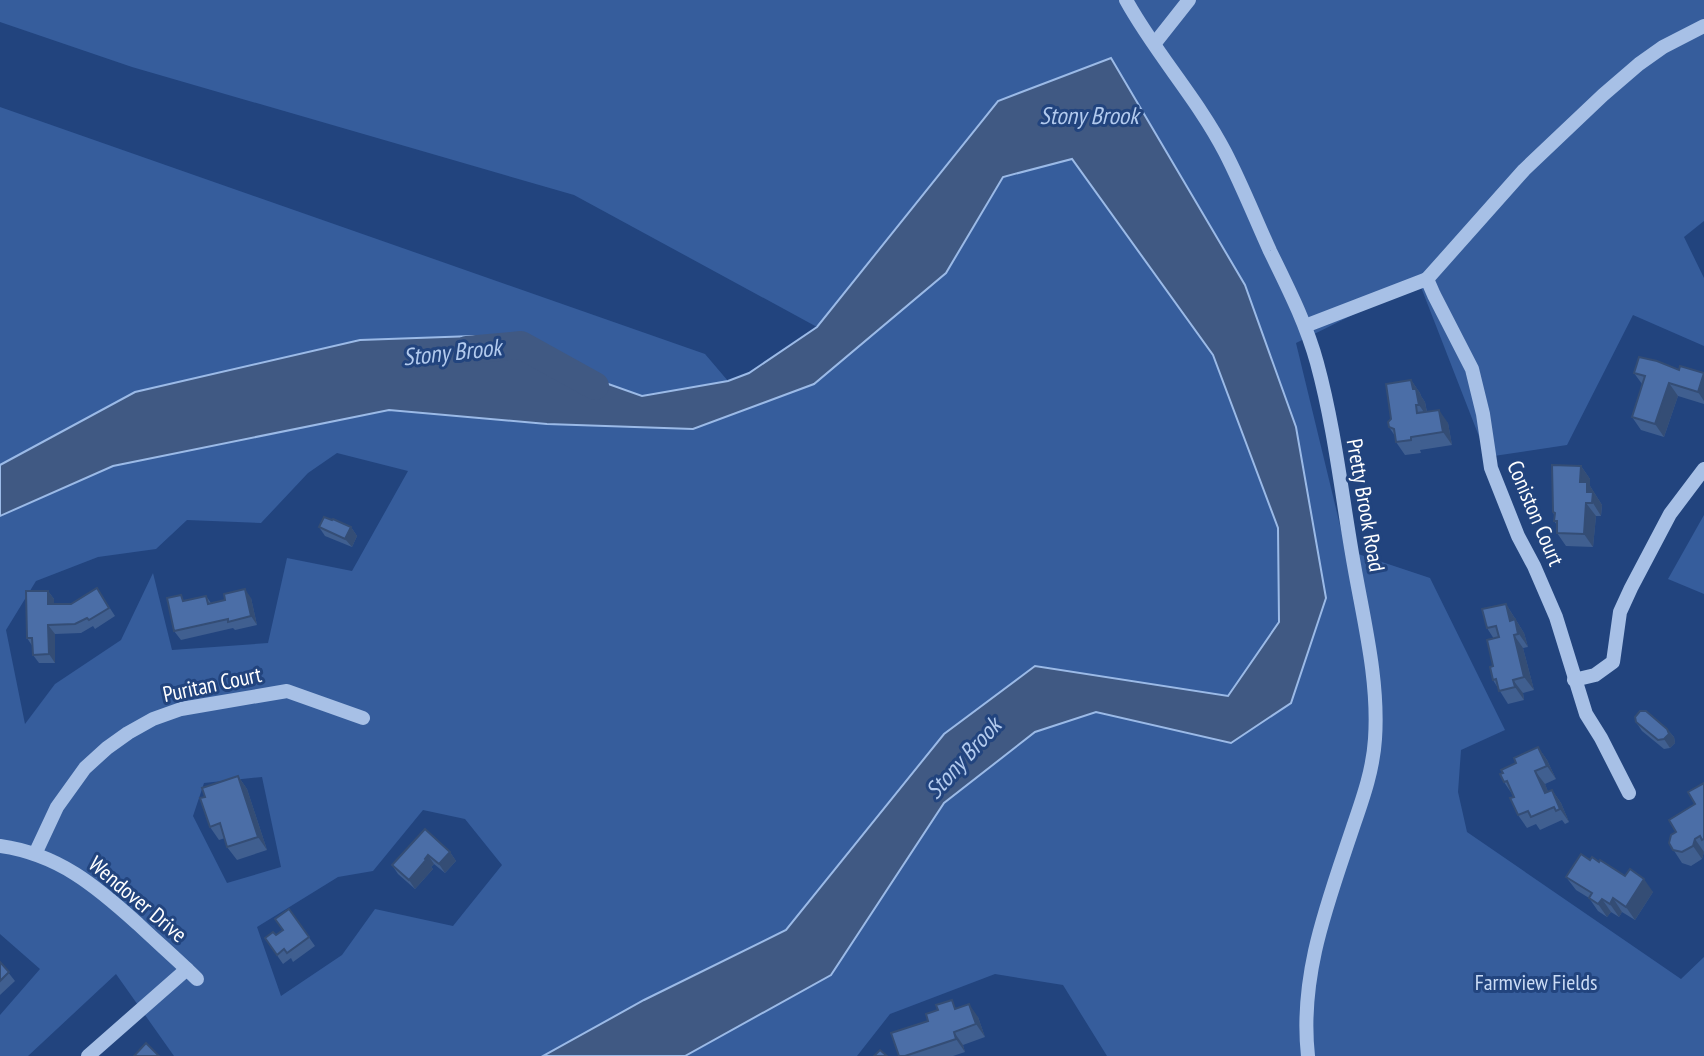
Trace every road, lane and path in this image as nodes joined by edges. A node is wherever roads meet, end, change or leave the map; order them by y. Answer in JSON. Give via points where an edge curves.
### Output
{"nodes":[{"id":1,"x":1126,"y":0,"type":"edge"},
{"id":2,"x":1189,"y":0,"type":"edge"},
{"id":3,"x":1704,"y":26,"type":"edge"},
{"id":4,"x":1155,"y":43,"type":"junction"},
{"id":5,"x":1427,"y":279,"type":"junction"},
{"id":6,"x":1305,"y":326,"type":"junction"},
{"id":7,"x":1704,"y":469,"type":"edge"},
{"id":8,"x":1574,"y":680,"type":"junction"},
{"id":9,"x":363,"y":718,"type":"dead end"},
{"id":10,"x":1629,"y":793,"type":"dead end"},
{"id":11,"x":0,"y":846,"type":"edge"},
{"id":12,"x":35,"y":854,"type":"junction"},
{"id":13,"x":88,"y":1056,"type":"edge"},
{"id":14,"x":1308,"y":1056,"type":"edge"}],
"edges":[{"from":1,"to":4,"type":"street","name":"Pretty Brook Road"},
{"from":2,"to":4,"type":"street"},
{"from":3,"to":5,"type":"street","via":[[1663,47],[1603,95],[1524,170]]},
{"from":4,"to":6,"type":"street","name":"Pretty Brook Road","via":[[1223,149]]},
{"from":5,"to":6,"type":"street"},
{"from":5,"to":8,"type":"street","name":"Coniston Court","via":[[1472,369],[1491,468],[1556,617]]},
{"from":6,"to":14,"type":"street","name":"Pretty Brook Road","via":[[1326,402],[1376,714],[1369,776],[1313,952]]},
{"from":7,"to":8,"type":"street","via":[[1670,514],[1631,588],[1620,612],[1613,662],[1595,675]]},
{"from":8,"to":10,"type":"street","name":"Coniston Court","via":[[1586,714]]},
{"from":9,"to":12,"type":"street","name":"Puritan Court","via":[[287,691],[181,709],[153,719],[85,768],[57,807]]},
{"from":11,"to":12,"type":"street","name":"Wendover Drive"},
{"from":12,"to":13,"type":"street","name":"Wendover Drive","via":[[88,881],[192,974]]}]}
